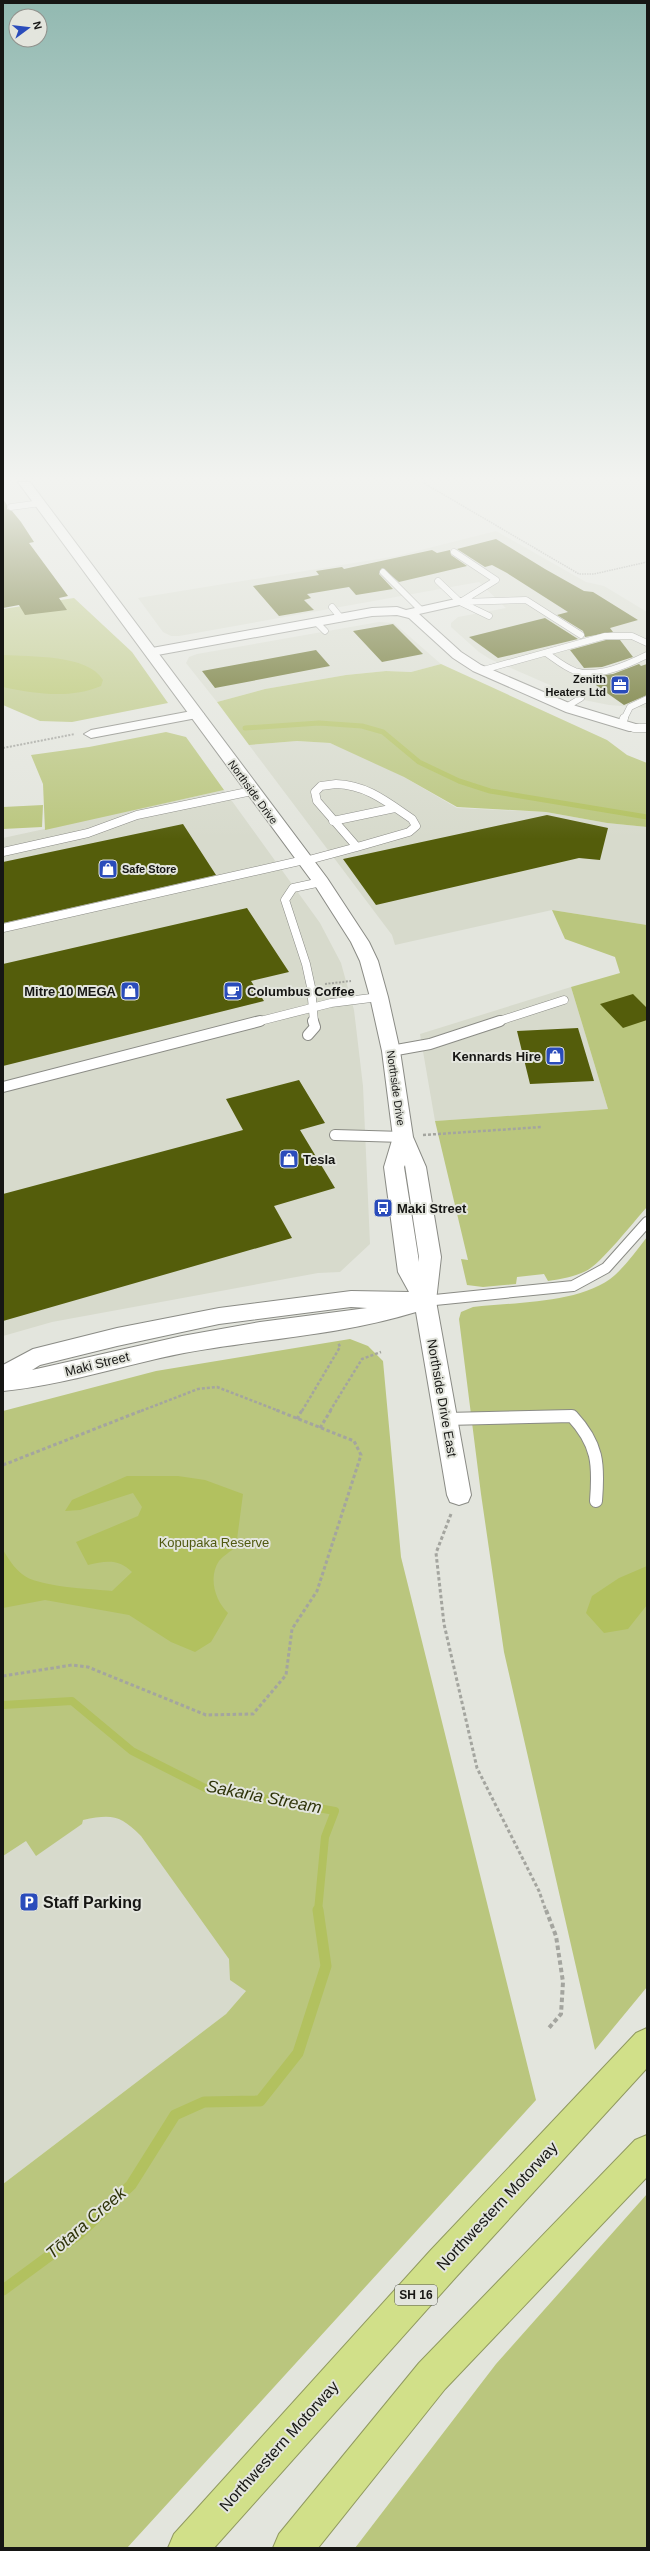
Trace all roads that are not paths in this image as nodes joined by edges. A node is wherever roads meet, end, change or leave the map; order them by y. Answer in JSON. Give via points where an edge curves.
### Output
{"nodes":[{"id":1,"x":114,"y":601,"type":"edge"},
{"id":2,"x":412,"y":601,"type":"edge"},
{"id":3,"x":516,"y":601,"type":"edge"},
{"id":4,"x":528,"y":601,"type":"edge"},
{"id":5,"x":460,"y":602,"type":"junction"},
{"id":6,"x":332,"y":607,"type":"dead end"},
{"id":7,"x":420,"y":609,"type":"junction"},
{"id":8,"x":406,"y":613,"type":"junction"},
{"id":9,"x":489,"y":616,"type":"dead end"},
{"id":10,"x":341,"y":618,"type":"junction"},
{"id":11,"x":581,"y":635,"type":"dead end"},
{"id":12,"x":647,"y":643,"type":"edge"},
{"id":13,"x":152,"y":652,"type":"junction"},
{"id":14,"x":546,"y":653,"type":"junction"},
{"id":15,"x":647,"y":655,"type":"edge"},
{"id":16,"x":483,"y":670,"type":"junction"},
{"id":17,"x":581,"y":698,"type":"dead end"},
{"id":18,"x":647,"y":699,"type":"edge"},
{"id":19,"x":566,"y":707,"type":"junction"},
{"id":20,"x":197,"y":714,"type":"junction"},
{"id":21,"x":622,"y":724,"type":"junction"},
{"id":22,"x":634,"y":728,"type":"joint"},
{"id":23,"x":647,"y":728,"type":"edge"},
{"id":24,"x":91,"y":734,"type":"road end"},
{"id":25,"x":252,"y":791,"type":"junction"},
{"id":26,"x":395,"y":808,"type":"junction"},
{"id":27,"x":334,"y":821,"type":"junction"},
{"id":28,"x":357,"y":847,"type":"junction"},
{"id":29,"x":3,"y":852,"type":"edge"},
{"id":30,"x":304,"y":860,"type":"junction"},
{"id":31,"x":321,"y":882,"type":"junction"},
{"id":32,"x":3,"y":928,"type":"edge"},
{"id":33,"x":379,"y":997,"type":"junction"},
{"id":34,"x":564,"y":1000,"type":"dead end"},
{"id":35,"x":313,"y":1007,"type":"junction"},
{"id":36,"x":308,"y":1036,"type":"dead end"},
{"id":37,"x":391,"y":1051,"type":"junction"},
{"id":38,"x":3,"y":1087,"type":"edge"},
{"id":39,"x":335,"y":1135,"type":"dead end"},
{"id":40,"x":403,"y":1137,"type":"junction"},
{"id":41,"x":647,"y":1222,"type":"edge"},
{"id":42,"x":425,"y":1300,"type":"junction"},
{"id":43,"x":3,"y":1376,"type":"edge"},
{"id":44,"x":3,"y":1382,"type":"edge"},
{"id":45,"x":446,"y":1418,"type":"junction"},
{"id":46,"x":459,"y":1495,"type":"road end"},
{"id":47,"x":596,"y":1501,"type":"dead end"},
{"id":48,"x":647,"y":2044,"type":"edge"},
{"id":49,"x":647,"y":2152,"type":"edge"},
{"id":50,"x":188,"y":2548,"type":"edge"},
{"id":51,"x":293,"y":2548,"type":"edge"}],
"edges":[{"from":1,"to":13,"type":"street","name":"Northside Drive"},
{"from":2,"to":7,"type":"lane"},
{"from":3,"to":5,"type":"lane"},
{"from":4,"to":11,"type":"lane"},
{"from":5,"to":7,"type":"street"},
{"from":5,"to":9,"type":"lane"},
{"from":6,"to":10,"type":"lane"},
{"from":7,"to":8,"type":"street"},
{"from":8,"to":10,"type":"street","via":[[380,611]]},
{"from":8,"to":16,"type":"street","via":[[418,618],[457,655]]},
{"from":10,"to":13,"type":"street","via":[[320,627]]},
{"from":12,"to":14,"type":"lane","via":[[626,634],[605,636]]},
{"from":13,"to":20,"type":"street","name":"Northside Drive"},
{"from":14,"to":15,"type":"lane","via":[[571,669],[581,672],[601,670]]},
{"from":14,"to":16,"type":"lane"},
{"from":16,"to":19,"type":"street"},
{"from":17,"to":19,"type":"lane"},
{"from":18,"to":21,"type":"lane","via":[[633,703],[627,708]]},
{"from":19,"to":21,"type":"street"},
{"from":20,"to":24,"type":"street"},
{"from":20,"to":25,"type":"street","name":"Northside Drive"},
{"from":21,"to":22,"type":"street"},
{"from":22,"to":23,"type":"lane"},
{"from":25,"to":29,"type":"lane","via":[[137,815],[88,834]]},
{"from":25,"to":30,"type":"street","name":"Northside Drive"},
{"from":26,"to":27,"type":"lane"},
{"from":26,"to":27,"type":"lane","via":[[365,787],[339,782],[321,786],[315,792],[317,801]]},
{"from":26,"to":28,"type":"lane","via":[[412,819],[416,826],[409,832]]},
{"from":27,"to":28,"type":"lane"},
{"from":28,"to":30,"type":"lane"},
{"from":30,"to":31,"type":"street","name":"Northside Drive"},
{"from":30,"to":32,"type":"lane"},
{"from":31,"to":33,"type":"street","name":"Northside Drive","via":[[360,942],[369,961]]},
{"from":31,"to":35,"type":"lane","via":[[293,888],[285,900],[303,949]]},
{"from":33,"to":35,"type":"lane"},
{"from":33,"to":37,"type":"street","name":"Northside Drive"},
{"from":34,"to":37,"type":"lane","via":[[430,1044]]},
{"from":35,"to":36,"type":"lane","via":[[312,1018],[315,1027]]},
{"from":35,"to":38,"type":"lane"},
{"from":37,"to":40,"type":"street","name":"Northside Drive"},
{"from":39,"to":40,"type":"lane"},
{"from":40,"to":42,"type":"street","name":"Northside Drive","via":[[394,1167],[409,1272]]},
{"from":41,"to":42,"type":"lane","via":[[606,1268],[573,1286]]},
{"from":42,"to":43,"type":"street","name":"Maki Street","via":[[351,1298],[219,1316],[33,1358]]},
{"from":42,"to":44,"type":"street","name":"Maki Street","via":[[376,1315],[182,1345],[34,1379]]},
{"from":42,"to":45,"type":"street","name":"Northside Drive East"},
{"from":45,"to":46,"type":"street","name":"Northside Drive East"},
{"from":45,"to":47,"type":"lane","via":[[572,1416],[587,1431],[599,1463]]},
{"from":48,"to":50,"type":"highway","name":"Northwestern Motorway","number":"SH 16","via":[[443,2264]]},
{"from":49,"to":51,"type":"highway","via":[[432,2376]]}]}
